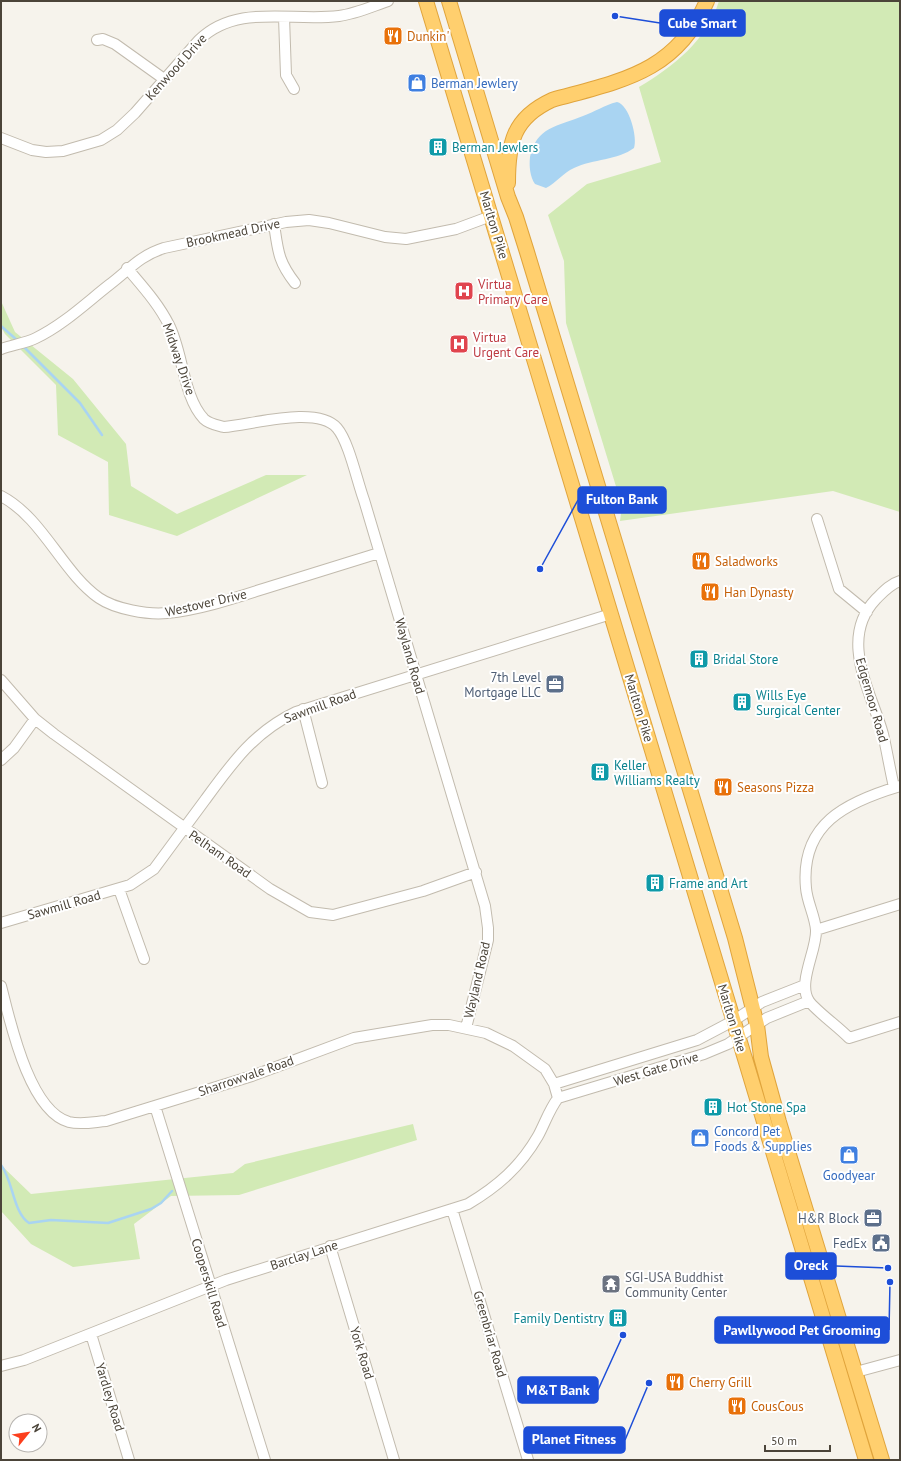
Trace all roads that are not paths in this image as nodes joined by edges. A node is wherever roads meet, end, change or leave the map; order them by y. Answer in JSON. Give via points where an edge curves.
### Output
{"nodes":[{"id":1,"x":388,"y":1,"type":"edge"},
{"id":2,"x":426,"y":1,"type":"edge"},
{"id":3,"x":448,"y":1,"type":"edge"},
{"id":4,"x":707,"y":1,"type":"edge"},
{"id":5,"x":284,"y":17,"type":"junction"},
{"id":6,"x":97,"y":40,"type":"dead end"},
{"id":7,"x":164,"y":79,"type":"junction"},
{"id":8,"x":294,"y":89,"type":"dead end"},
{"id":9,"x":1,"y":138,"type":"edge"},
{"id":10,"x":508,"y":197,"type":"junction"},
{"id":11,"x":491,"y":216,"type":"junction"},
{"id":12,"x":274,"y":224,"type":"junction"},
{"id":13,"x":127,"y":268,"type":"junction"},
{"id":14,"x":295,"y":283,"type":"dead end"},
{"id":15,"x":1,"y":349,"type":"edge"},
{"id":16,"x":199,"y":412,"type":"joint"},
{"id":17,"x":1,"y":496,"type":"edge"},
{"id":18,"x":817,"y":518,"type":"dead end"},
{"id":19,"x":379,"y":553,"type":"junction"},
{"id":20,"x":900,"y":581,"type":"edge"},
{"id":21,"x":867,"y":612,"type":"junction"},
{"id":22,"x":611,"y":614,"type":"junction"},
{"id":23,"x":415,"y":674,"type":"junction"},
{"id":24,"x":1,"y":680,"type":"edge"},
{"id":25,"x":303,"y":709,"type":"junction"},
{"id":26,"x":35,"y":719,"type":"junction"},
{"id":27,"x":1,"y":760,"type":"edge"},
{"id":28,"x":322,"y":783,"type":"dead end"},
{"id":29,"x":897,"y":787,"type":"edge"},
{"id":30,"x":184,"y":829,"type":"junction"},
{"id":31,"x":476,"y":872,"type":"junction"},
{"id":32,"x":118,"y":889,"type":"junction"},
{"id":33,"x":900,"y":904,"type":"edge"},
{"id":34,"x":1,"y":923,"type":"edge"},
{"id":35,"x":816,"y":930,"type":"junction"},
{"id":36,"x":144,"y":959,"type":"dead end"},
{"id":37,"x":1,"y":986,"type":"edge"},
{"id":38,"x":807,"y":993,"type":"junction"},
{"id":39,"x":743,"y":1015,"type":"junction"},
{"id":40,"x":900,"y":1022,"type":"edge"},
{"id":41,"x":466,"y":1028,"type":"junction"},
{"id":42,"x":748,"y":1031,"type":"junction"},
{"id":43,"x":556,"y":1091,"type":"junction"},
{"id":44,"x":155,"y":1106,"type":"junction"},
{"id":45,"x":452,"y":1209,"type":"junction"},
{"id":46,"x":330,"y":1246,"type":"junction"},
{"id":47,"x":210,"y":1286,"type":"junction"},
{"id":48,"x":91,"y":1334,"type":"junction"},
{"id":49,"x":900,"y":1360,"type":"edge"},
{"id":50,"x":1,"y":1366,"type":"edge"},
{"id":51,"x":856,"y":1372,"type":"junction"},
{"id":52,"x":129,"y":1460,"type":"edge"},
{"id":53,"x":265,"y":1460,"type":"edge"},
{"id":54,"x":394,"y":1460,"type":"edge"},
{"id":55,"x":528,"y":1460,"type":"edge"},
{"id":56,"x":866,"y":1460,"type":"edge"},
{"id":57,"x":882,"y":1460,"type":"edge"}],
"edges":[{"from":1,"to":5,"type":"street","name":"Kenwood Drive","via":[[339,16]]},
{"from":2,"to":11,"type":"highway","name":"Marlton Pike"},
{"from":3,"to":10,"type":"highway","name":"Marlton Pike"},
{"from":4,"to":10,"type":"highway","via":[[683,41],[650,68],[624,80],[552,100],[526,118],[511,142]]},
{"from":5,"to":7,"type":"street","name":"Kenwood Drive","via":[[247,16],[221,24],[198,40]]},
{"from":5,"to":8,"type":"street","via":[[286,75]]},
{"from":6,"to":7,"type":"street","via":[[103,39],[115,44]]},
{"from":7,"to":9,"type":"street","name":"Kenwood Drive","via":[[135,113],[117,130],[101,140],[63,151],[46,152],[32,150]]},
{"from":10,"to":39,"type":"highway","name":"Marlton Pike","via":[[523,238],[735,938]]},
{"from":11,"to":12,"type":"street","name":"Brookmead Drive","via":[[456,229],[406,239],[385,237],[329,222],[309,220]]},
{"from":11,"to":22,"type":"highway","name":"Marlton Pike"},
{"from":12,"to":13,"type":"street","name":"Brookmead Drive","via":[[164,248],[151,252]]},
{"from":12,"to":14,"type":"street","via":[[283,268]]},
{"from":13,"to":15,"type":"street","name":"Brookmead Drive","via":[[111,284],[58,324],[36,338]]},
{"from":13,"to":16,"type":"street","name":"Midway Drive","via":[[160,308],[170,327],[189,390]]},
{"from":16,"to":19,"type":"street","name":"Wayland Road","via":[[208,422],[224,427],[302,417],[318,418],[337,428],[344,441]]},
{"from":17,"to":19,"type":"street","name":"Westover Drive","via":[[18,508],[100,599],[144,613],[165,614],[226,600]]},
{"from":18,"to":21,"type":"street","via":[[839,590]]},
{"from":19,"to":23,"type":"street","name":"Wayland Road"},
{"from":20,"to":21,"type":"street","name":"Edgemoor Road","via":[[884,590]]},
{"from":21,"to":29,"type":"street","name":"Edgemoor Road","via":[[859,637],[858,657],[883,733]]},
{"from":22,"to":23,"type":"street","name":"Sawmill Road"},
{"from":22,"to":39,"type":"highway","name":"Marlton Pike"},
{"from":23,"to":25,"type":"street","name":"Sawmill Road"},
{"from":23,"to":31,"type":"street","name":"Wayland Road"},
{"from":24,"to":26,"type":"street","name":"Pelham Road"},
{"from":25,"to":28,"type":"street"},
{"from":25,"to":30,"type":"street","name":"Sawmill Road","via":[[280,719],[252,742],[235,760]]},
{"from":26,"to":27,"type":"street","via":[[14,748]]},
{"from":26,"to":30,"type":"street","name":"Pelham Road"},
{"from":29,"to":35,"type":"street","via":[[877,792],[844,809],[829,819],[816,834],[805,867],[806,890]]},
{"from":30,"to":31,"type":"street","name":"Pelham Road","via":[[270,889],[304,909],[321,915],[333,915],[423,891]]},
{"from":30,"to":32,"type":"street","name":"Sawmill Road","via":[[154,869],[144,877]]},
{"from":31,"to":41,"type":"street","name":"Wayland Road","via":[[485,906],[488,940]]},
{"from":32,"to":34,"type":"street","name":"Sawmill Road"},
{"from":32,"to":36,"type":"street"},
{"from":33,"to":35,"type":"street"},
{"from":35,"to":38,"type":"street"},
{"from":37,"to":44,"type":"street","name":"Sharrowvale Road","via":[[16,1045],[29,1076],[48,1107],[59,1118],[80,1123],[106,1121]]},
{"from":38,"to":39,"type":"street","name":"West Gate Drive","via":[[762,1002]]},
{"from":38,"to":40,"type":"street","via":[[850,1038]]},
{"from":38,"to":42,"type":"street","name":"West Gate Drive"},
{"from":39,"to":42,"type":"highway","name":"Marlton Pike"},
{"from":39,"to":42,"type":"highway","name":"Marlton Pike"},
{"from":39,"to":43,"type":"street","name":"West Gate Drive","via":[[697,1040]]},
{"from":41,"to":43,"type":"street","name":"Sharrowvale Road","via":[[486,1033],[526,1054],[545,1069]]},
{"from":41,"to":44,"type":"street","name":"Sharrowvale Road","via":[[432,1025],[354,1038],[252,1076]]},
{"from":42,"to":43,"type":"street","name":"West Gate Drive","via":[[728,1044],[704,1054]]},
{"from":42,"to":51,"type":"highway","name":"Marlton Pike","via":[[761,1057]]},
{"from":42,"to":56,"type":"highway","name":"Marlton Pike"},
{"from":43,"to":45,"type":"street","name":"Barclay Lane","via":[[538,1136],[512,1173],[493,1190],[468,1204]]},
{"from":44,"to":47,"type":"street","name":"Cooperskill Road"},
{"from":45,"to":46,"type":"street","name":"Barclay Lane"},
{"from":45,"to":55,"type":"street","name":"Greenbriar Road"},
{"from":46,"to":47,"type":"street","name":"Barclay Lane"},
{"from":46,"to":54,"type":"street","name":"York Road"},
{"from":47,"to":48,"type":"street","name":"Barclay Lane"},
{"from":47,"to":53,"type":"street","name":"Cooperskill Road"},
{"from":48,"to":50,"type":"street","name":"Barclay Lane","via":[[24,1360]]},
{"from":48,"to":52,"type":"street","name":"Yardley Road"},
{"from":49,"to":51,"type":"street"},
{"from":51,"to":57,"type":"highway","name":"Marlton Pike"}]}
